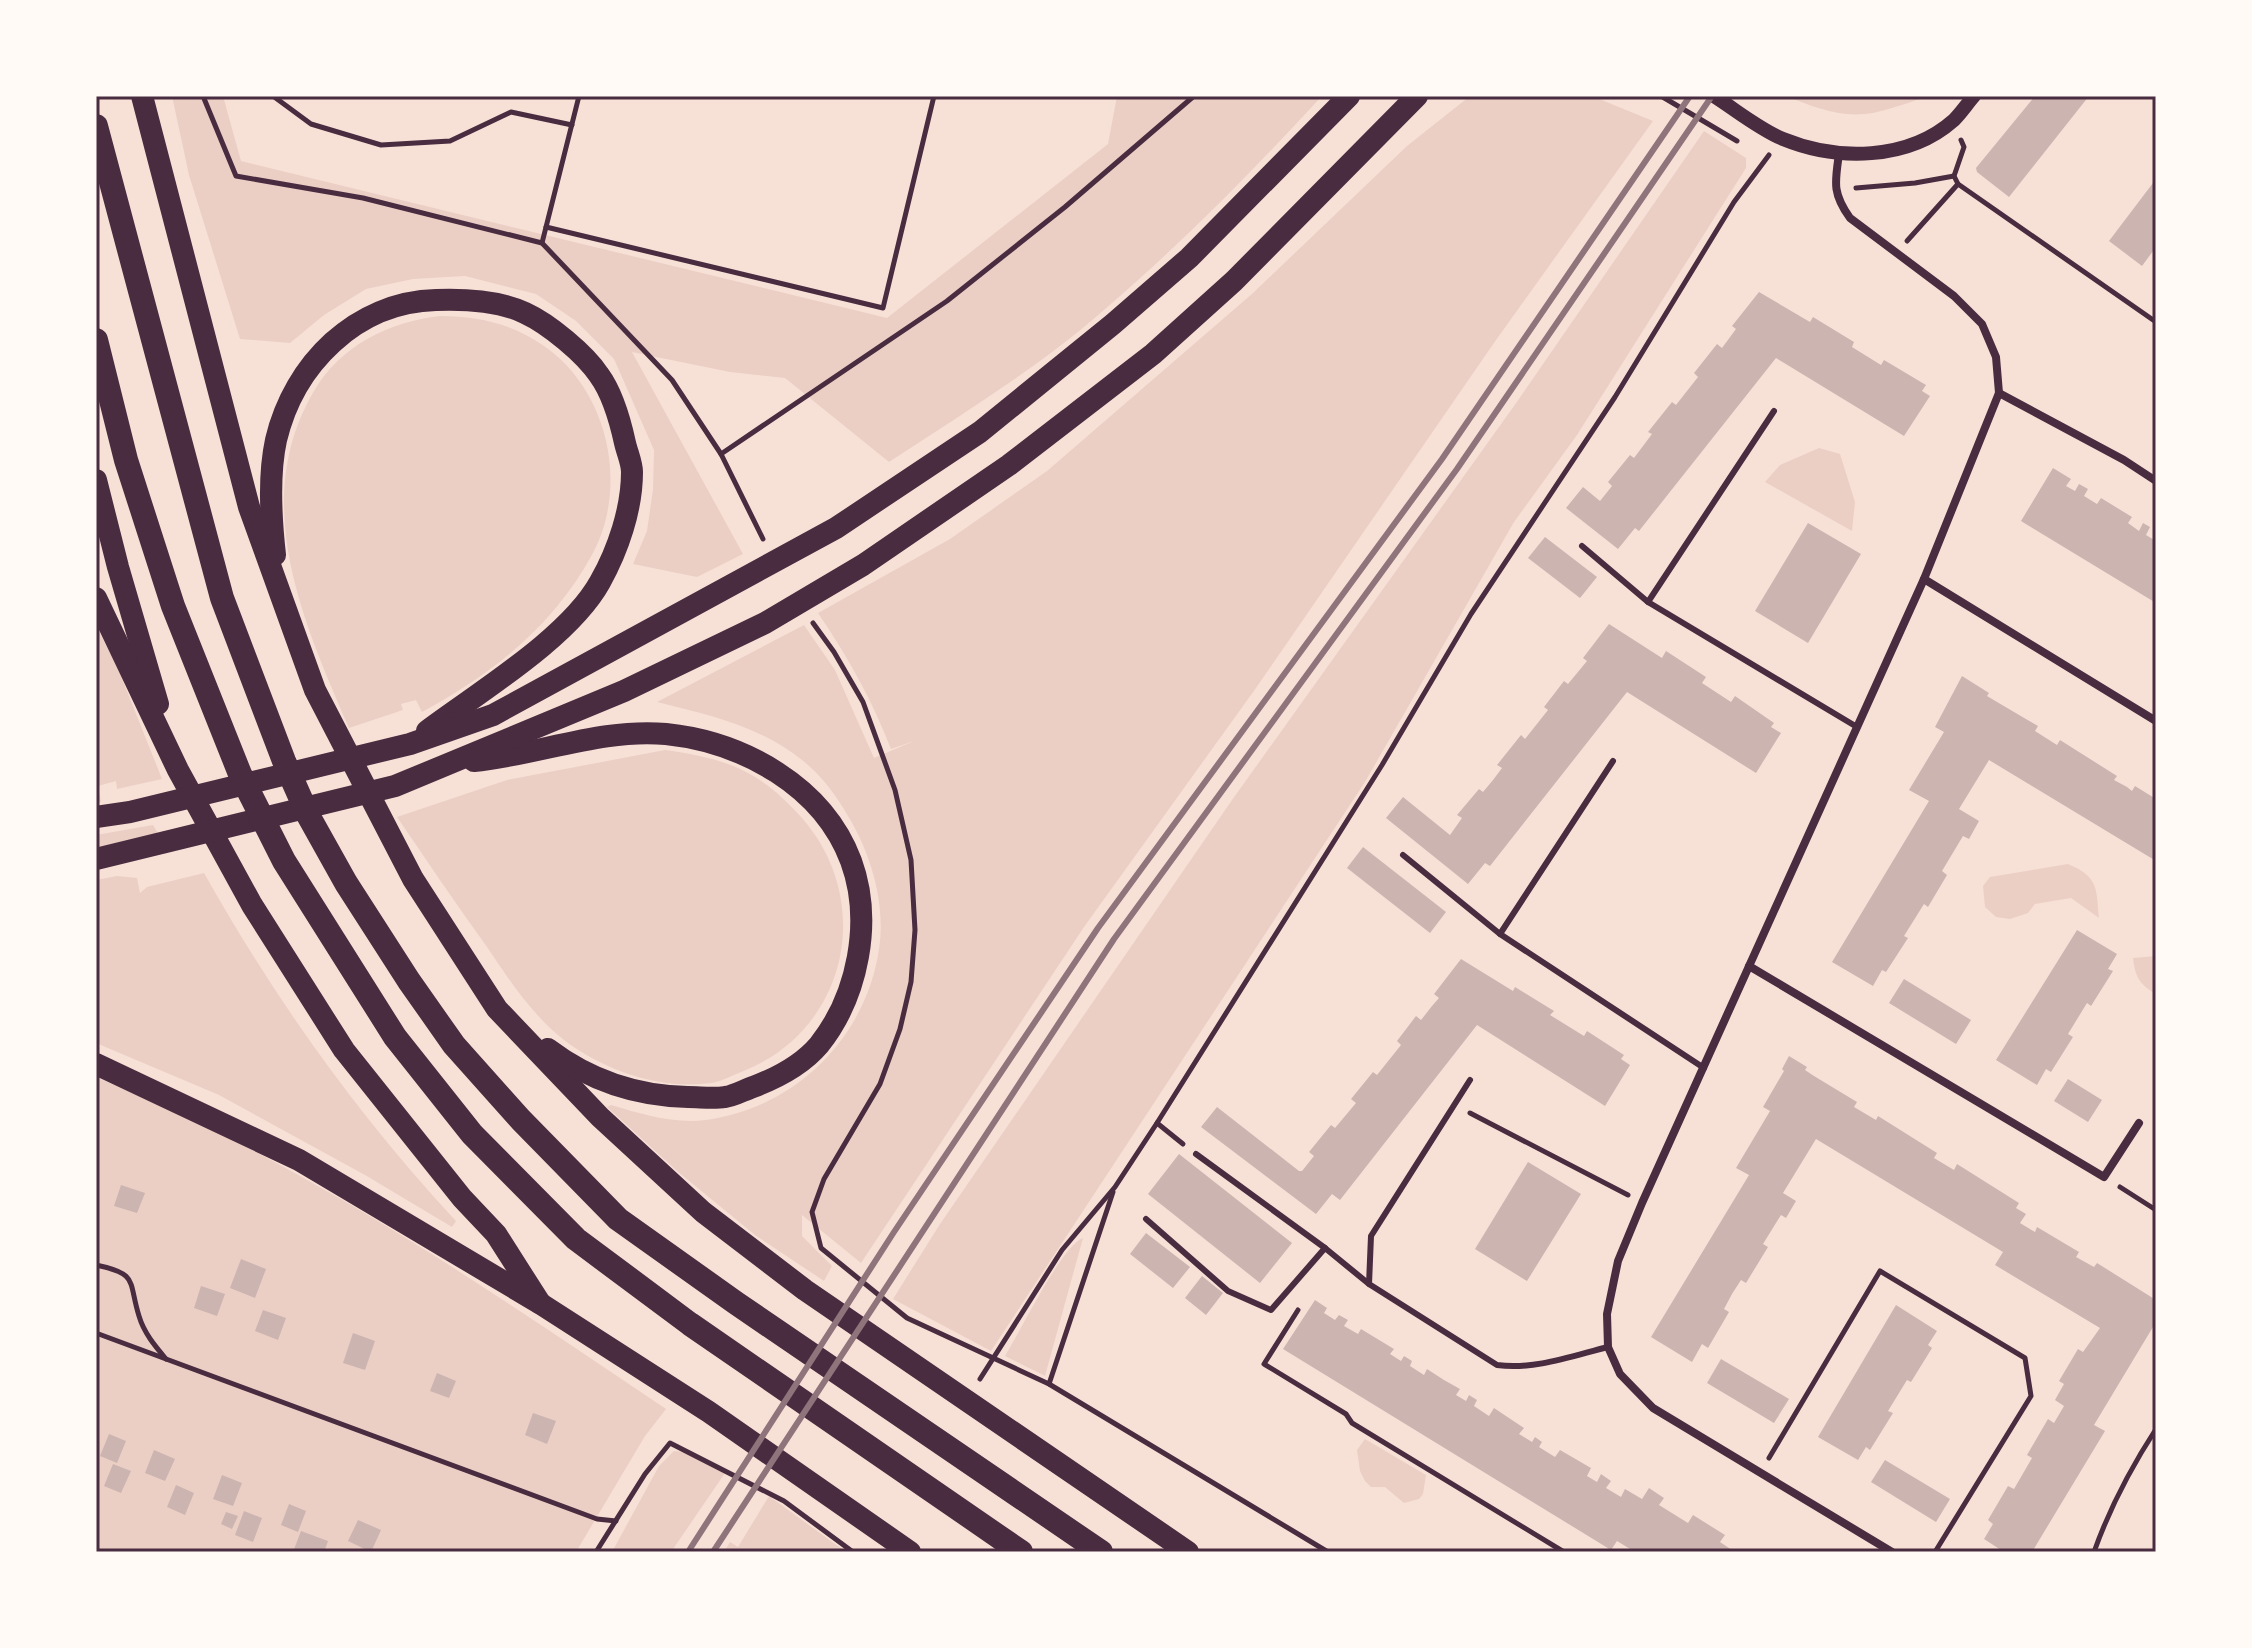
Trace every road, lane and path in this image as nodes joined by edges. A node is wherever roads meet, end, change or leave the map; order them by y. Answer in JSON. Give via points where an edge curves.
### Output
{"nodes":[{"id":1,"x":142,"y":96,"type":"edge"},
{"id":2,"x":203,"y":96,"type":"edge"},
{"id":3,"x":273,"y":96,"type":"edge"},
{"id":4,"x":579,"y":96,"type":"edge"},
{"id":5,"x":934,"y":96,"type":"edge"},
{"id":6,"x":1194,"y":96,"type":"edge"},
{"id":7,"x":1349,"y":96,"type":"edge"},
{"id":8,"x":1417,"y":96,"type":"edge"},
{"id":9,"x":1714,"y":96,"type":"edge"},
{"id":10,"x":1974,"y":96,"type":"edge"},
{"id":11,"x":1955,"y":120,"type":"junction"},
{"id":12,"x":572,"y":125,"type":"junction"},
{"id":13,"x":96,"y":126,"type":"edge"},
{"id":14,"x":1782,"y":139,"type":"junction"},
{"id":15,"x":1839,"y":154,"type":"junction"},
{"id":16,"x":1954,"y":176,"type":"junction"},
{"id":17,"x":1958,"y":184,"type":"junction"},
{"id":18,"x":1835,"y":189,"type":"junction"},
{"id":19,"x":546,"y":227,"type":"junction"},
{"id":20,"x":542,"y":243,"type":"junction"},
{"id":21,"x":1896,"y":253,"type":"junction"},
{"id":22,"x":2156,"y":322,"type":"edge"},
{"id":23,"x":96,"y":340,"type":"edge"},
{"id":24,"x":1999,"y":393,"type":"junction"},
{"id":25,"x":1774,"y":411,"type":"dead end"},
{"id":26,"x":721,"y":454,"type":"junction"},
{"id":27,"x":96,"y":480,"type":"edge"},
{"id":28,"x":2156,"y":481,"type":"edge"},
{"id":29,"x":765,"y":542,"type":"dead end"},
{"id":30,"x":1582,"y":546,"type":"dead end"},
{"id":31,"x":1924,"y":579,"type":"junction"},
{"id":32,"x":281,"y":596,"type":"junction"},
{"id":33,"x":96,"y":598,"type":"edge"},
{"id":34,"x":1648,"y":602,"type":"junction"},
{"id":35,"x":810,"y":619,"type":"dead end"},
{"id":36,"x":2156,"y":721,"type":"edge"},
{"id":37,"x":1857,"y":727,"type":"junction"},
{"id":38,"x":410,"y":744,"type":"junction"},
{"id":39,"x":1613,"y":761,"type":"dead end"},
{"id":40,"x":449,"y":764,"type":"junction"},
{"id":41,"x":178,"y":770,"type":"junction"},
{"id":42,"x":96,"y":817,"type":"edge"},
{"id":43,"x":1403,"y":855,"type":"dead end"},
{"id":44,"x":96,"y":859,"type":"edge"},
{"id":45,"x":1500,"y":934,"type":"junction"},
{"id":46,"x":1749,"y":966,"type":"junction"},
{"id":47,"x":497,"y":1009,"type":"junction"},
{"id":48,"x":96,"y":1064,"type":"edge"},
{"id":49,"x":1704,"y":1068,"type":"junction"},
{"id":50,"x":1470,"y":1080,"type":"dead end"},
{"id":51,"x":1455,"y":1105,"type":"junction"},
{"id":52,"x":1157,"y":1123,"type":"junction"},
{"id":53,"x":2139,"y":1123,"type":"dead end"},
{"id":54,"x":1196,"y":1154,"type":"joint"},
{"id":55,"x":2104,"y":1177,"type":"junction"},
{"id":56,"x":1115,"y":1187,"type":"junction"},
{"id":57,"x":1642,"y":1203,"type":"junction"},
{"id":58,"x":2156,"y":1210,"type":"edge"},
{"id":59,"x":1146,"y":1219,"type":"dead end"},
{"id":60,"x":1325,"y":1248,"type":"junction"},
{"id":61,"x":96,"y":1265,"type":"edge"},
{"id":62,"x":1369,"y":1284,"type":"junction"},
{"id":63,"x":1303,"y":1303,"type":"dead end"},
{"id":64,"x":541,"y":1304,"type":"junction"},
{"id":65,"x":1012,"y":1330,"type":"dead end"},
{"id":66,"x":96,"y":1333,"type":"edge"},
{"id":67,"x":1608,"y":1347,"type":"junction"},
{"id":68,"x":166,"y":1359,"type":"junction"},
{"id":69,"x":1049,"y":1384,"type":"junction"},
{"id":70,"x":2156,"y":1429,"type":"edge"},
{"id":71,"x":1760,"y":1472,"type":"junction"},
{"id":72,"x":616,"y":1521,"type":"junction"},
{"id":73,"x":596,"y":1552,"type":"edge"},
{"id":74,"x":853,"y":1552,"type":"edge"},
{"id":75,"x":910,"y":1552,"type":"edge"},
{"id":76,"x":1021,"y":1552,"type":"edge"},
{"id":77,"x":1101,"y":1552,"type":"edge"},
{"id":78,"x":1188,"y":1552,"type":"edge"},
{"id":79,"x":1328,"y":1552,"type":"edge"},
{"id":80,"x":1564,"y":1552,"type":"edge"},
{"id":81,"x":1892,"y":1552,"type":"edge"},
{"id":82,"x":1935,"y":1552,"type":"edge"},
{"id":83,"x":2094,"y":1552,"type":"edge"}],
"edges":[{"from":1,"to":32,"type":"highway","via":[[249,507]]},
{"from":2,"to":20,"type":"path","via":[[236,176],[363,198]]},
{"from":3,"to":12,"type":"path","via":[[311,124],[381,145],[450,141],[511,112]]},
{"from":4,"to":12,"type":"path"},
{"from":5,"to":19,"type":"path","via":[[883,308]]},
{"from":6,"to":26,"type":"path","via":[[947,301]]},
{"from":7,"to":38,"type":"highway","via":[[1199,248],[980,432],[741,582],[493,715]]},
{"from":8,"to":40,"type":"highway","via":[[1234,281],[1153,354],[1009,465],[863,565],[765,623],[624,691]]},
{"from":9,"to":14,"type":"street"},
{"from":10,"to":11,"type":"street"},
{"from":11,"to":15,"type":"street","via":[[1930,137],[1885,153]]},
{"from":11,"to":16,"type":"path","via":[[1964,147]]},
{"from":12,"to":19,"type":"path"},
{"from":13,"to":77,"type":"highway","via":[[222,598],[284,761],[346,883],[454,1045],[618,1219]]},
{"from":14,"to":15,"type":"street"},
{"from":14,"to":52,"type":"path","via":[[1734,202],[1615,397],[1471,614]]},
{"from":15,"to":18,"type":"street"},
{"from":16,"to":17,"type":"path"},
{"from":16,"to":18,"type":"path"},
{"from":17,"to":21,"type":"path"},
{"from":17,"to":22,"type":"path"},
{"from":18,"to":21,"type":"street","via":[[1850,218]]},
{"from":19,"to":20,"type":"path"},
{"from":20,"to":26,"type":"path","via":[[672,380]]},
{"from":21,"to":24,"type":"street","via":[[1982,324],[1996,357]]},
{"from":23,"to":76,"type":"highway","via":[[126,460],[173,606],[240,774],[284,861],[395,1037],[472,1134],[576,1239]]},
{"from":24,"to":28,"type":"street"},
{"from":24,"to":31,"type":"street"},
{"from":25,"to":34,"type":"lane"},
{"from":26,"to":29,"type":"path"},
{"from":27,"to":41,"type":"highway"},
{"from":30,"to":34,"type":"lane"},
{"from":31,"to":36,"type":"street"},
{"from":31,"to":37,"type":"street"},
{"from":32,"to":38,"type":"highway","via":[[271,496],[276,441],[293,393],[321,351],[362,319],[416,300],[481,302],[525,313],[565,340],[600,375],[619,418],[632,471],[624,525],[600,583],[559,632]]},
{"from":32,"to":47,"type":"highway","via":[[315,690],[413,879]]},
{"from":33,"to":41,"type":"highway"},
{"from":34,"to":37,"type":"lane"},
{"from":35,"to":69,"type":"path","via":[[863,702],[895,790],[911,860],[915,930],[911,982],[880,1084],[824,1179],[812,1212],[821,1248],[907,1318]]},
{"from":37,"to":46,"type":"street"},
{"from":38,"to":42,"type":"highway"},
{"from":39,"to":45,"type":"lane"},
{"from":40,"to":44,"type":"highway","via":[[395,786]]},
{"from":40,"to":47,"type":"highway","via":[[511,758],[609,737],[664,734],[714,743],[760,761],[797,785],[831,824],[851,861],[861,906],[851,983],[840,1013],[817,1047],[780,1076],[726,1097],[663,1096],[605,1083],[553,1053]]},
{"from":41,"to":64,"type":"highway","via":[[252,905],[344,1050],[496,1234]]},
{"from":43,"to":45,"type":"lane"},
{"from":45,"to":49,"type":"lane"},
{"from":46,"to":49,"type":"street"},
{"from":46,"to":55,"type":"street"},
{"from":47,"to":78,"type":"highway","via":[[600,1117],[703,1212],[805,1290]]},
{"from":48,"to":64,"type":"highway","via":[[299,1160]]},
{"from":49,"to":57,"type":"street"},
{"from":50,"to":51,"type":"lane"},
{"from":51,"to":57,"type":"path"},
{"from":51,"to":62,"type":"lane","via":[[1371,1236]]},
{"from":52,"to":54,"type":"path"},
{"from":52,"to":56,"type":"path"},
{"from":53,"to":55,"type":"street"},
{"from":54,"to":60,"type":"lane"},
{"from":55,"to":58,"type":"path"},
{"from":56,"to":65,"type":"path","via":[[1062,1250]]},
{"from":56,"to":69,"type":"path"},
{"from":57,"to":67,"type":"street","via":[[1618,1261],[1607,1314]]},
{"from":59,"to":60,"type":"lane","via":[[1228,1291],[1271,1310]]},
{"from":60,"to":62,"type":"lane"},
{"from":61,"to":68,"type":"path","via":[[131,1281],[147,1335]]},
{"from":62,"to":67,"type":"lane","via":[[1497,1365],[1545,1363]]},
{"from":63,"to":80,"type":"path","via":[[1264,1364]]},
{"from":64,"to":75,"type":"highway","via":[[709,1412]]},
{"from":66,"to":68,"type":"path"},
{"from":67,"to":71,"type":"street","via":[[1620,1374],[1653,1408]]},
{"from":68,"to":72,"type":"path","via":[[597,1519]]},
{"from":69,"to":79,"type":"path"},
{"from":70,"to":83,"type":"path","via":[[2129,1470]]},
{"from":71,"to":81,"type":"street"},
{"from":71,"to":82,"type":"path","via":[[1880,1271],[2025,1358],[2031,1396]]},
{"from":72,"to":73,"type":"path"},
{"from":72,"to":74,"type":"path","via":[[670,1443],[784,1501]]}]}
